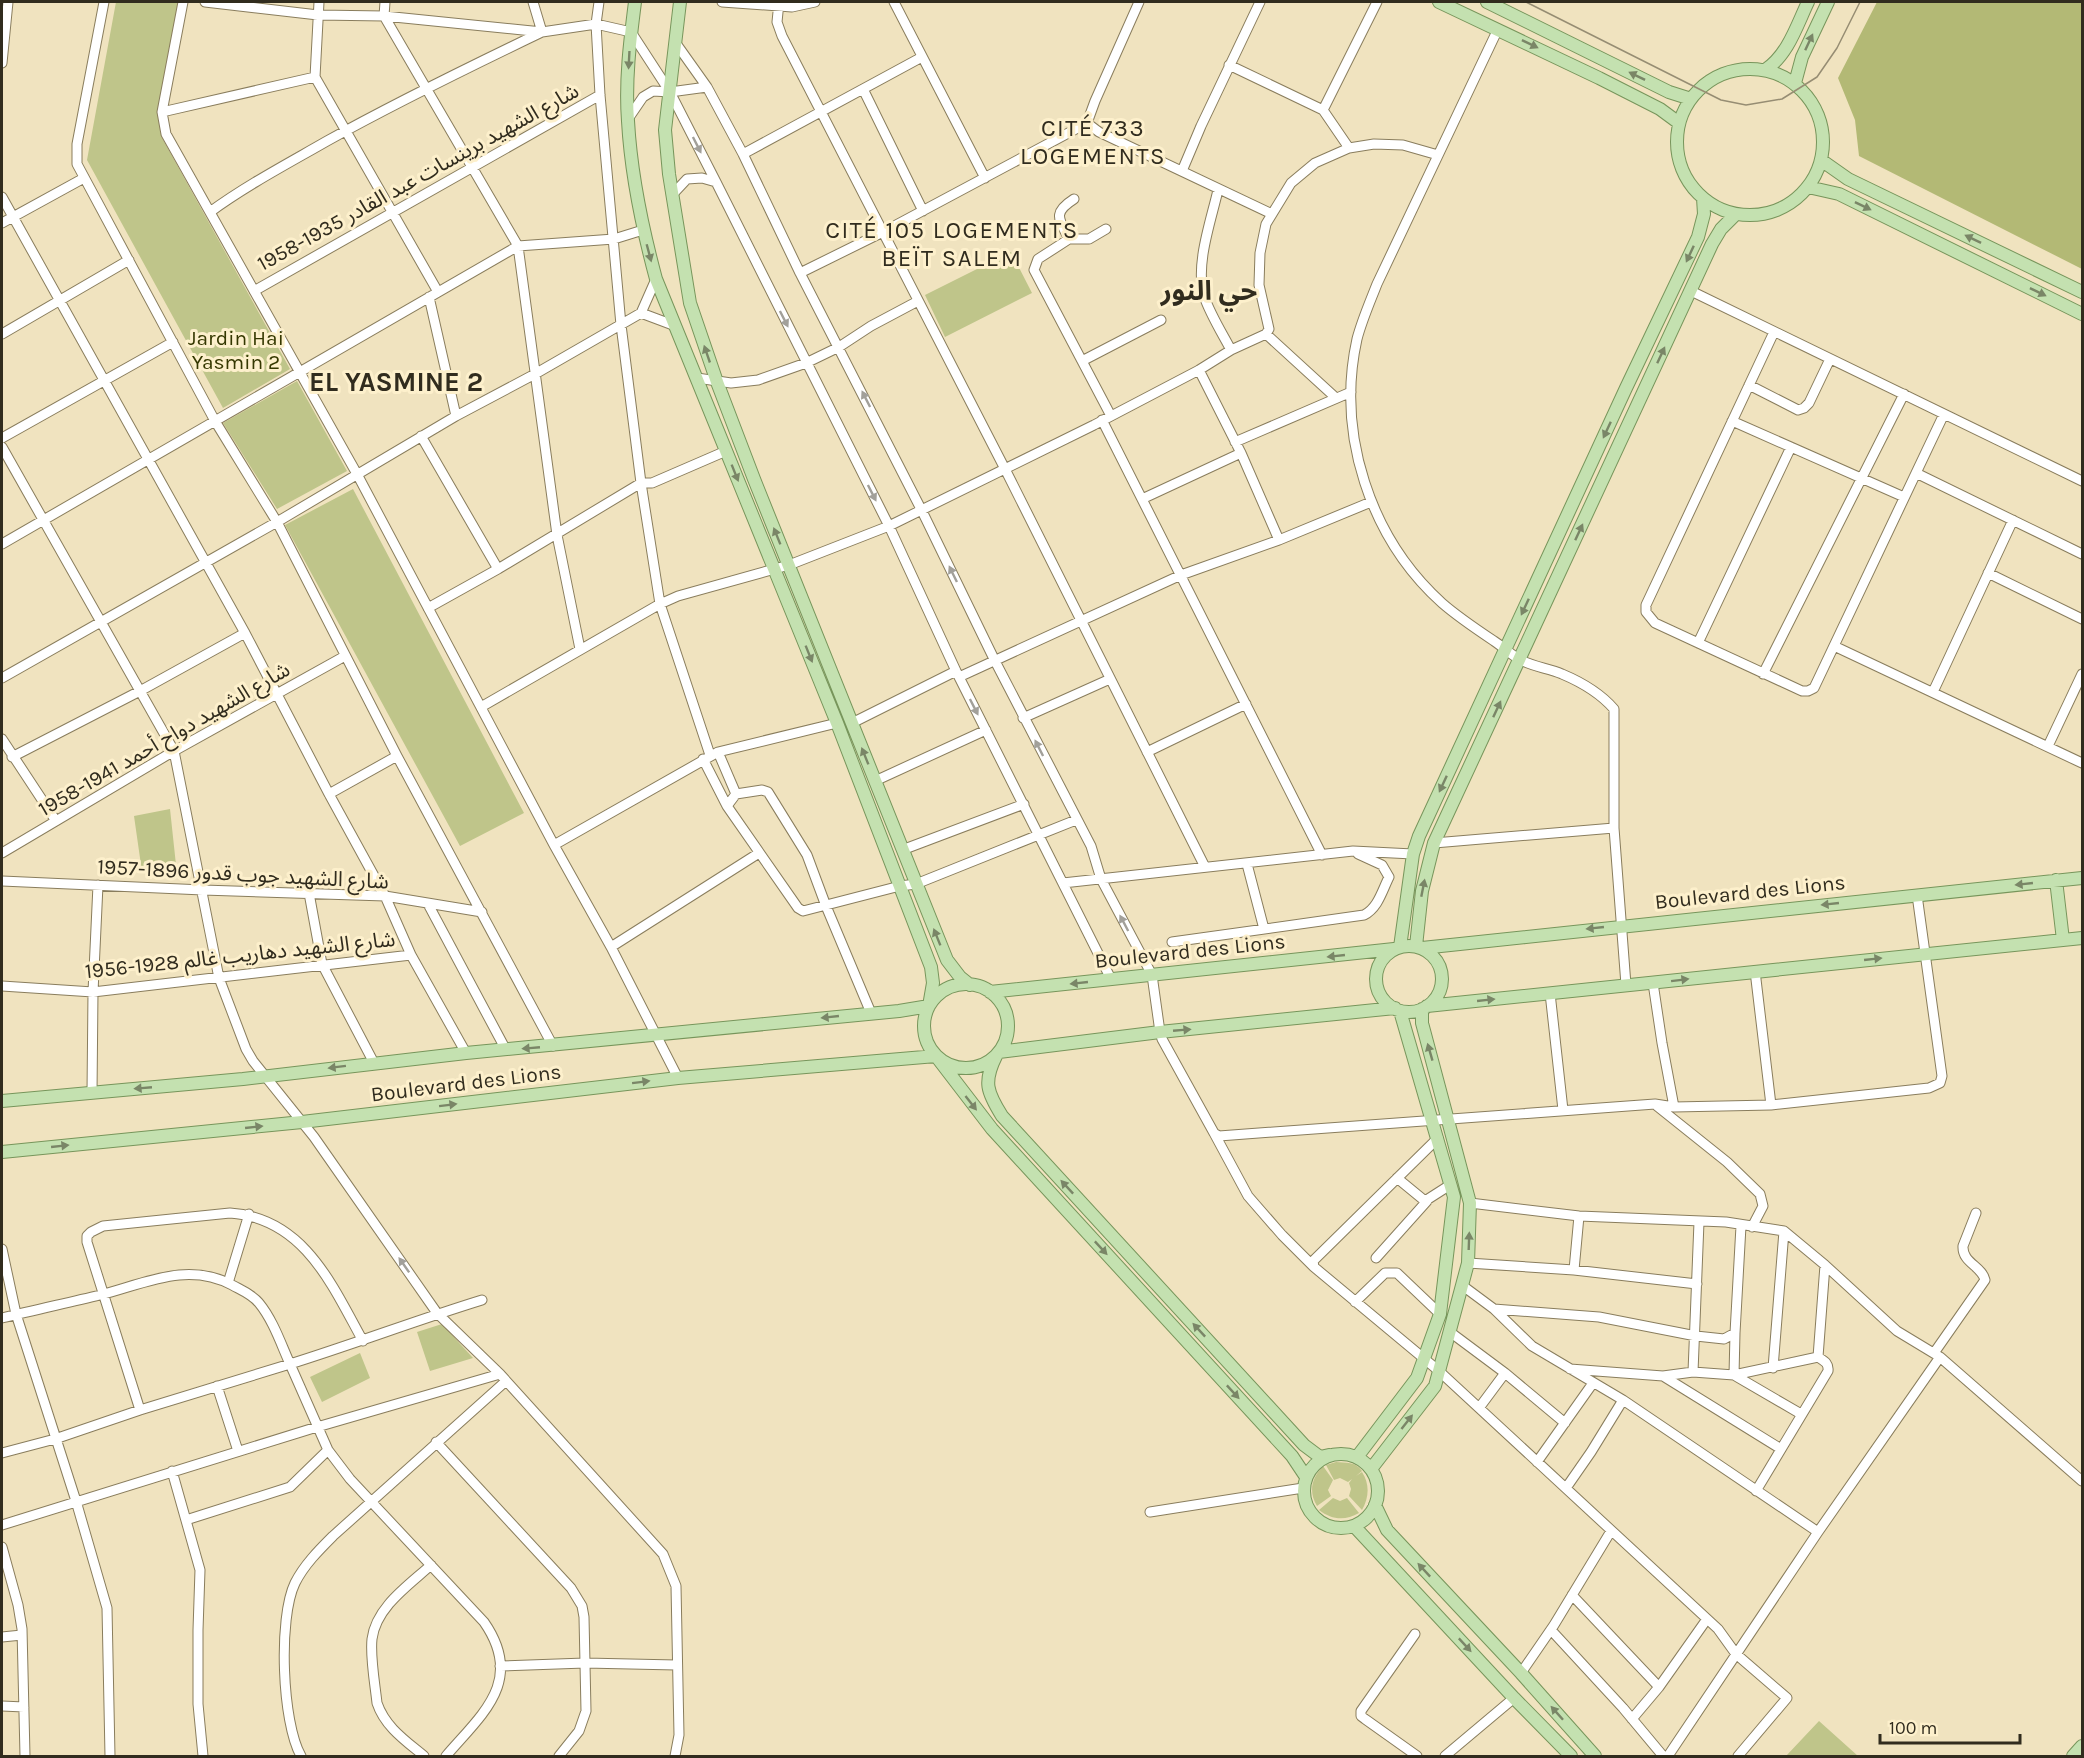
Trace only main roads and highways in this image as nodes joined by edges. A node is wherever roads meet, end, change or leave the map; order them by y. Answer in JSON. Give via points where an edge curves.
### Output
{"nodes":[{"id":1,"x":635,"y":2,"type":"edge"},
{"id":2,"x":680,"y":2,"type":"edge"},
{"id":3,"x":1438,"y":2,"type":"edge"},
{"id":4,"x":1488,"y":2,"type":"edge"},
{"id":5,"x":1808,"y":2,"type":"edge"},
{"id":6,"x":1828,"y":2,"type":"edge"},
{"id":7,"x":1765,"y":70,"type":"junction"},
{"id":8,"x":1795,"y":83,"type":"junction"},
{"id":9,"x":1691,"y":99,"type":"junction"},
{"id":10,"x":1679,"y":123,"type":"junction"},
{"id":11,"x":1821,"y":160,"type":"junction"},
{"id":12,"x":1808,"y":187,"type":"junction"},
{"id":13,"x":1703,"y":198,"type":"junction"},
{"id":14,"x":1736,"y":214,"type":"junction"},
{"id":15,"x":2082,"y":292,"type":"edge"},
{"id":16,"x":2082,"y":314,"type":"edge"},
{"id":17,"x":2082,"y":878,"type":"edge"},
{"id":18,"x":2056,"y":880,"type":"junction"},
{"id":19,"x":2082,"y":938,"type":"edge"},
{"id":20,"x":2063,"y":940,"type":"junction"},
{"id":21,"x":1419,"y":947,"type":"junction"},
{"id":22,"x":1397,"y":948,"type":"junction"},
{"id":23,"x":970,"y":984,"type":"junction"},
{"id":24,"x":990,"y":992,"type":"junction"},
{"id":25,"x":929,"y":1006,"type":"junction"},
{"id":26,"x":1425,"y":1007,"type":"junction"},
{"id":27,"x":1397,"y":1010,"type":"junction"},
{"id":28,"x":997,"y":1054,"type":"junction"},
{"id":29,"x":936,"y":1056,"type":"junction"},
{"id":30,"x":2,"y":1101,"type":"edge"},
{"id":31,"x":2,"y":1152,"type":"edge"},
{"id":32,"x":1329,"y":1455,"type":"junction"},
{"id":33,"x":1357,"y":1456,"type":"junction"},
{"id":34,"x":1371,"y":1469,"type":"junction"},
{"id":35,"x":1304,"y":1482,"type":"junction"},
{"id":36,"x":1376,"y":1505,"type":"junction"},
{"id":37,"x":1354,"y":1526,"type":"junction"},
{"id":38,"x":2082,"y":1746,"type":"edge"},
{"id":39,"x":1571,"y":1756,"type":"edge"},
{"id":40,"x":1595,"y":1756,"type":"edge"},
{"id":41,"x":2073,"y":1756,"type":"edge"}],
"edges":[{"from":1,"to":25,"type":"main road","one_way":true,"via":[[627,119],[643,230],[656,279],[932,967]]},
{"from":23,"to":2,"type":"main road","one_way":true,"via":[[947,960],[916,885],[717,382],[690,303],[665,130]]},
{"from":3,"to":10,"type":"main road","one_way":true,"via":[[1660,109]]},
{"from":9,"to":4,"type":"main road","one_way":true,"via":[[1669,92]]},
{"from":5,"to":7,"type":"main road","via":[[1785,51]]},
{"from":8,"to":6,"type":"main road","one_way":true,"via":[[1802,57]]},
{"from":7,"to":8,"type":"main road"},
{"from":7,"to":9,"type":"main road","via":[[1723,74],[1704,85]]},
{"from":8,"to":11,"type":"main road","via":[[1818,113],[1823,129]]},
{"from":9,"to":10,"type":"main road"},
{"from":10,"to":13,"type":"main road","via":[[1680,164]]},
{"from":11,"to":12,"type":"main road"},
{"from":15,"to":11,"type":"main road","one_way":true,"via":[[1848,179]]},
{"from":12,"to":14,"type":"main road","via":[[1776,211]]},
{"from":12,"to":16,"type":"main road","one_way":true,"via":[[1839,194]]},
{"from":13,"to":14,"type":"main road"},
{"from":13,"to":22,"type":"main road","one_way":true,"via":[[1704,214],[1698,237],[1413,854]]},
{"from":21,"to":14,"type":"main road","one_way":true,"via":[[1422,891],[1434,843],[1690,291],[1717,236]]},
{"from":17,"to":18,"type":"main road","name":"Boulevard des Lions"},
{"from":18,"to":20,"type":"main road"},
{"from":18,"to":21,"type":"main road","name":"Boulevard des Lions","one_way":true},
{"from":19,"to":20,"type":"main road"},
{"from":26,"to":20,"type":"main road","one_way":true},
{"from":21,"to":22,"type":"main road"},
{"from":21,"to":26,"type":"main road","via":[[1432,955],[1441,972],[1440,991]]},
{"from":22,"to":24,"type":"main road","name":"Boulevard des Lions","one_way":true},
{"from":22,"to":27,"type":"main road","via":[[1381,962],[1376,979],[1381,996]]},
{"from":23,"to":24,"type":"main road"},
{"from":23,"to":25,"type":"main road","via":[[946,989]]},
{"from":24,"to":28,"type":"main road","via":[[1007,1016],[1007,1036]]},
{"from":25,"to":29,"type":"main road","via":[[924,1032]]},
{"from":25,"to":30,"type":"main road","name":"Boulevard des Lions","one_way":true},
{"from":26,"to":27,"type":"main road","via":[[1411,1012]]},
{"from":34,"to":26,"type":"main road","one_way":true,"via":[[1435,1386],[1468,1263],[1470,1203],[1422,1023]]},
{"from":28,"to":27,"type":"main road","one_way":true,"via":[[1160,1032]]},
{"from":27,"to":33,"type":"main road","via":[[1454,1197],[1440,1314],[1417,1378]]},
{"from":28,"to":29,"type":"main road","via":[[970,1068],[952,1066]]},
{"from":32,"to":28,"type":"main road","one_way":true,"via":[[1320,1457],[1304,1444],[1002,1116],[988,1090],[988,1072]]},
{"from":31,"to":29,"type":"main road","name":"Boulevard des Lions","one_way":true,"via":[[678,1078]]},
{"from":29,"to":35,"type":"main road","one_way":true,"via":[[992,1129],[1292,1456]]},
{"from":32,"to":33,"type":"main road"},
{"from":32,"to":35,"type":"main road","via":[[1311,1468]]},
{"from":33,"to":34,"type":"main road"},
{"from":34,"to":36,"type":"main road","via":[[1378,1486]]},
{"from":35,"to":37,"type":"main road","via":[[1308,1508],[1314,1517],[1332,1527]]},
{"from":36,"to":37,"type":"main road"},
{"from":40,"to":36,"type":"main road","one_way":true,"via":[[1387,1530]]},
{"from":37,"to":39,"type":"main road","one_way":true},
{"from":38,"to":41,"type":"main road"}]}
